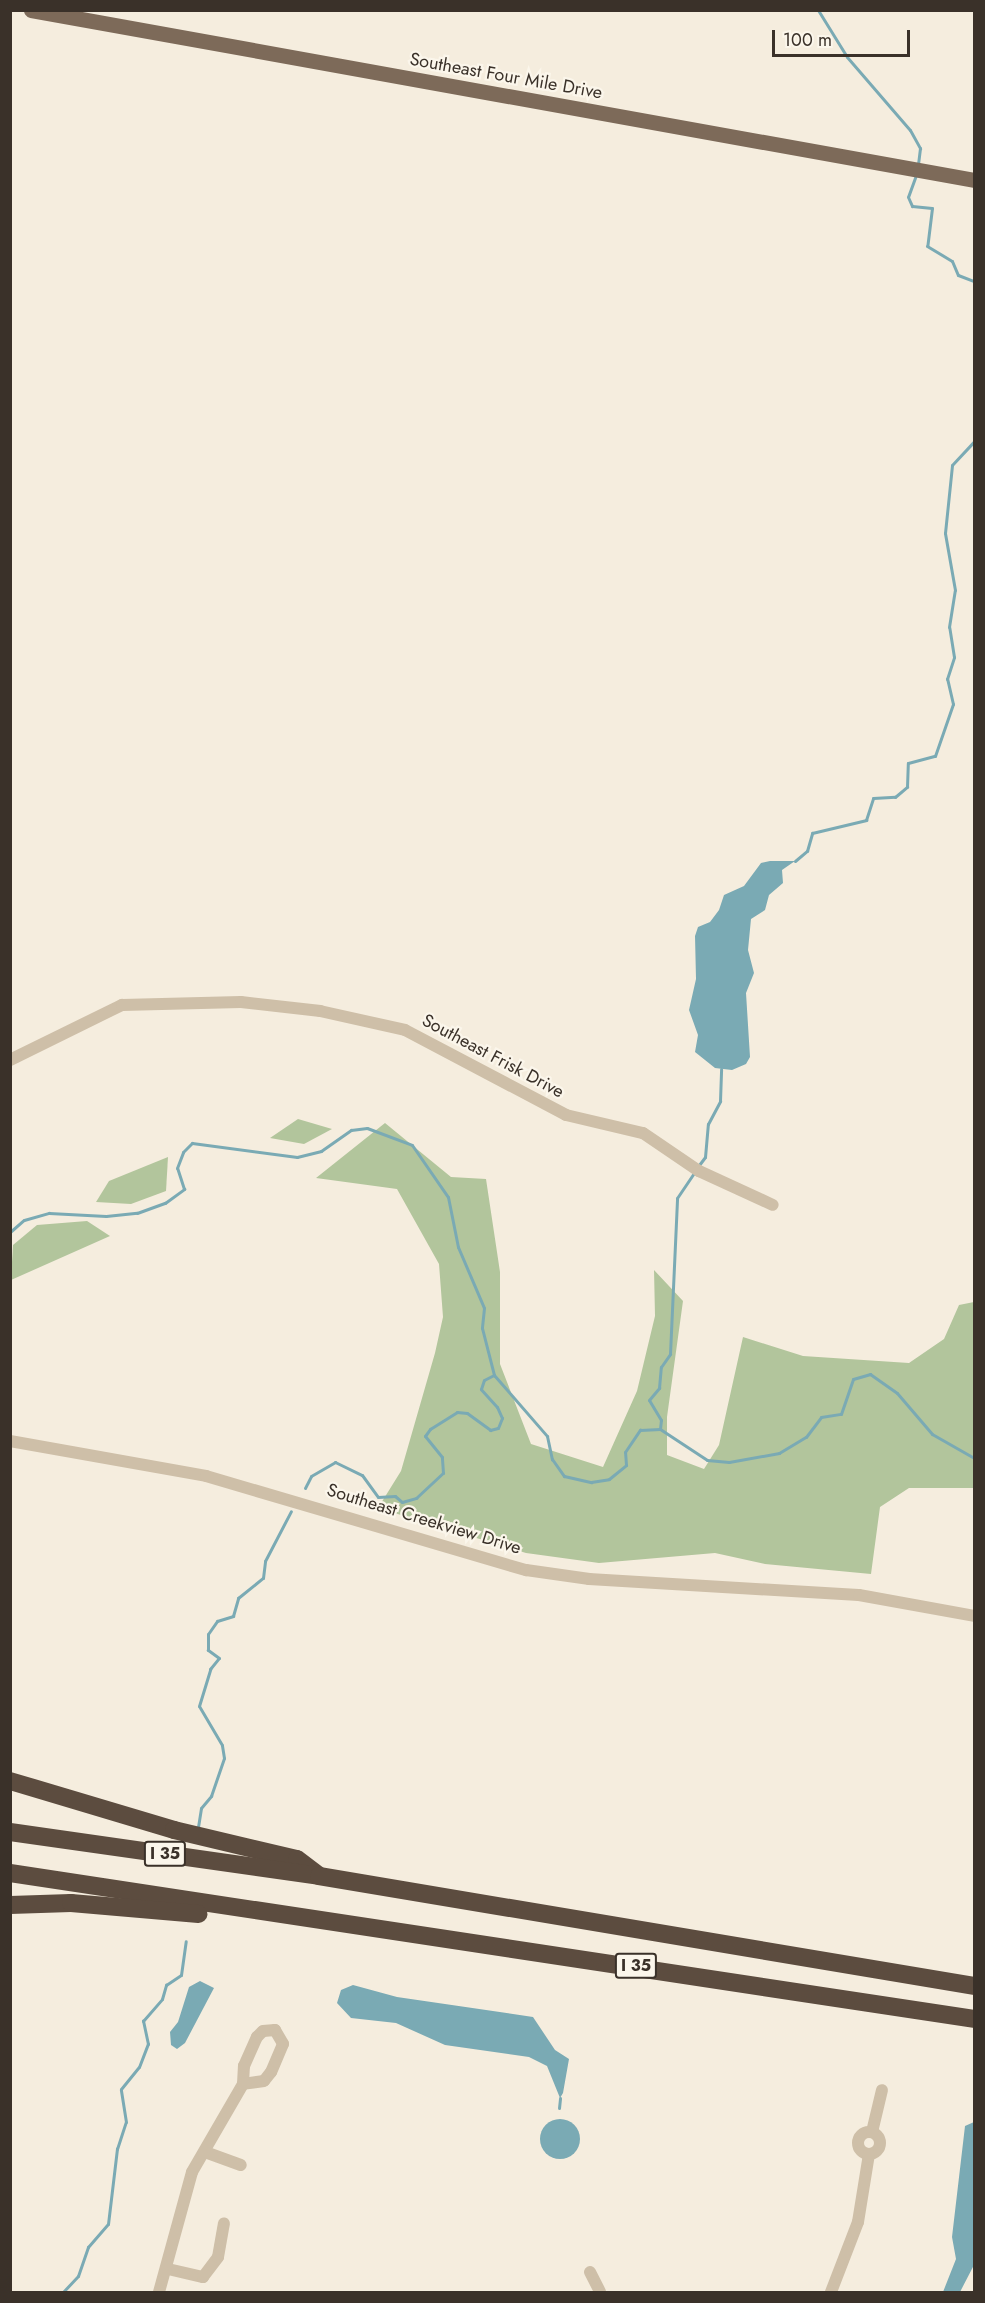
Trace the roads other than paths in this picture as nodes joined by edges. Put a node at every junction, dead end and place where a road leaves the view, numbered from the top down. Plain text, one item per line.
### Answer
1 (31, 10) edge
2 (975, 180) edge
3 (10, 1060) edge
4 (773, 1205) dead end
5 (10, 1441) edge
6 (975, 1616) edge
7 (10, 1781) edge
8 (10, 1832) edge
9 (10, 1873) edge
10 (319, 1876) junction
11 (10, 1905) edge
12 (297, 1917) junction
13 (975, 1986) edge
14 (975, 2019) edge
15 (243, 2084) dead end
16 (882, 2090) dead end
17 (205, 2152) junction
18 (242, 2165) dead end
19 (224, 2224) dead end
20 (168, 2269) junction
21 (590, 2272) dead end
22 (159, 2292) edge
23 (600, 2292) edge
24 (831, 2292) edge

1 - 2 main road, Southeast Four Mile Drive
3 - 4 street, Southeast Frisk Drive
5 - 6 street, Southeast Creekview Drive
7 - 10 highway
8 - 10 highway, I 35
9 - 12 highway, I 35
10 - 13 highway, I 35
11 - 12 highway
12 - 14 highway, I 35
15 - 17 street
16 - 24 street
17 - 18 street
17 - 20 street
19 - 20 street
20 - 22 street
21 - 23 street

